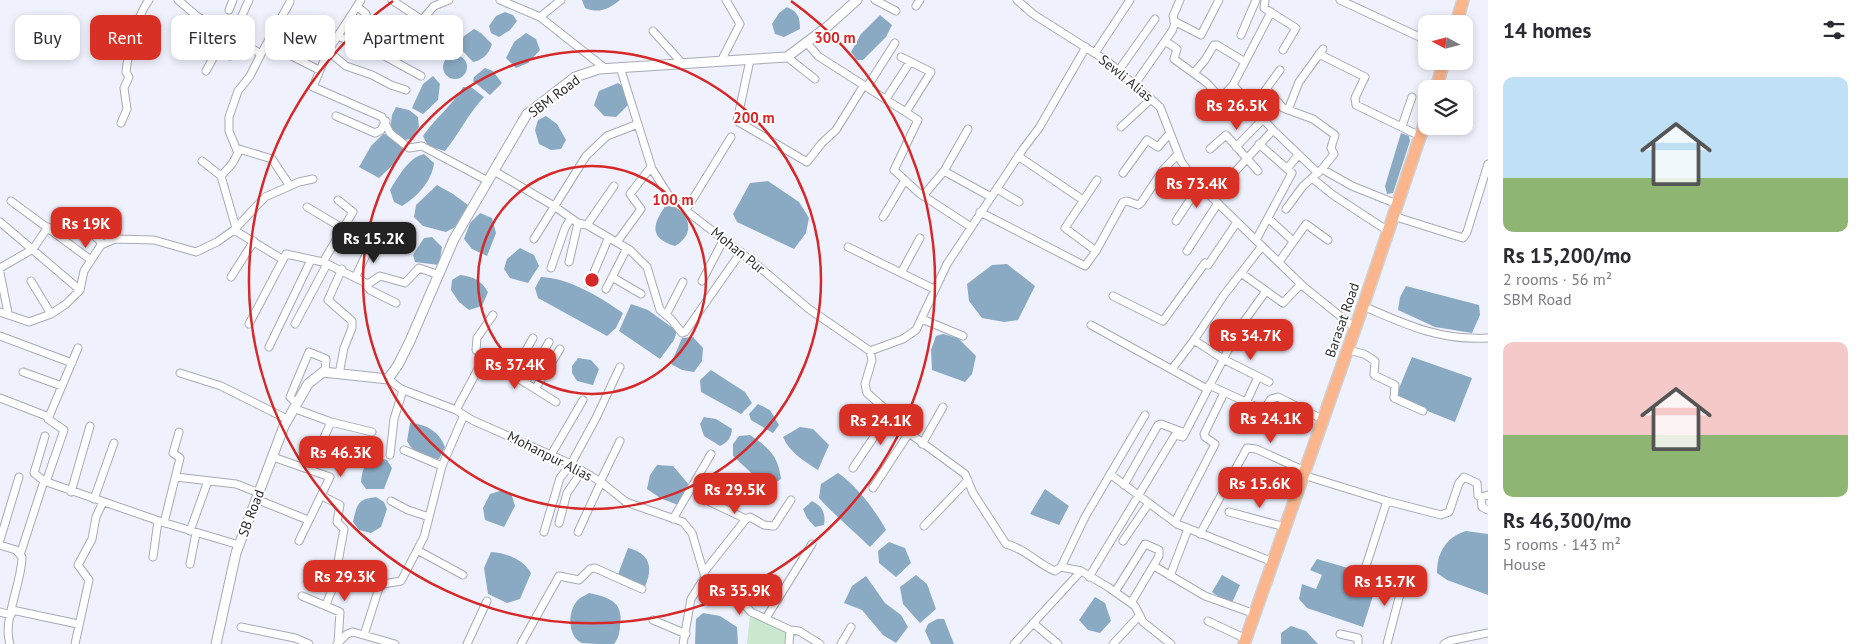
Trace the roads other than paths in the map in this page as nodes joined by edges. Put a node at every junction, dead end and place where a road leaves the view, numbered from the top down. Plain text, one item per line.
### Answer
1 (149, 0) edge
2 (178, 0) edge
3 (233, 0) edge
4 (249, 0) edge
5 (392, 0) edge
6 (449, 0) edge
7 (500, 0) edge
8 (561, 0) edge
9 (726, 0) edge
10 (875, 0) edge
11 (1017, 0) edge
12 (1130, 0) edge
13 (1180, 0) edge
14 (1219, 0) edge
15 (1256, 0) edge
16 (1265, 0) edge
17 (1340, 0) edge
18 (1463, 0) edge
19 (854, 1) edge
20 (290, 2) dead end
21 (359, 3) edge
22 (229, 10) dead end
23 (896, 12) dead end
24 (1271, 12) junction
25 (197, 15) edge
26 (242, 15) edge
27 (283, 15) edge
28 (366, 15) edge
29 (414, 15) edge
30 (426, 15) edge
31 (1459, 15) edge
32 (540, 17) junction
33 (1155, 20) dead end
34 (1174, 20) junction
35 (653, 31) dead end
36 (1241, 35) dead end
37 (338, 36) junction
38 (1418, 36) edge
39 (335, 40) edge
40 (1165, 41) junction
41 (807, 43) junction
42 (894, 43) dead end
43 (1086, 47) junction
44 (265, 48) edge
45 (255, 50) edge
46 (1283, 50) dead end
47 (1095, 53) junction
48 (261, 54) junction
49 (335, 57) edge
50 (787, 57) junction
51 (901, 57) dead end
52 (212, 60) edge
53 (299, 60) edge
54 (324, 60) edge
55 (750, 60) junction
56 (721, 61) junction
57 (910, 62) junction
58 (1244, 62) junction
59 (682, 63) junction
60 (620, 68) junction
61 (606, 69) junction
62 (206, 70) dead end
63 (319, 70) junction
64 (1119, 70) junction
65 (1280, 70) dead end
66 (1194, 73) junction
67 (421, 76) dead end
68 (815, 79) dead end
69 (1134, 84) junction
70 (1233, 85) junction
71 (865, 86) junction
72 (1267, 88) junction
73 (406, 90) dead end
74 (1412, 97) dead end
75 (886, 99) junction
76 (1151, 99) junction
77 (1220, 99) junction
78 (1253, 107) junction
79 (1232, 110) dead end
80 (1288, 110) junction
81 (906, 112) junction
82 (336, 116) dead end
83 (1263, 119) junction
84 (386, 121) junction
85 (121, 123) dead end
86 (638, 124) junction
87 (1402, 126) junction
88 (1121, 127) dead end
89 (968, 129) dead end
90 (1273, 130) junction
91 (1170, 134) junction
92 (1420, 136) joint
93 (731, 137) dead end
94 (1259, 144) junction
95 (1236, 147) junction
96 (239, 149) junction
97 (1210, 149) dead end
98 (1178, 154) junction
99 (1018, 156) junction
100 (1298, 156) junction
101 (1245, 158) junction
102 (202, 161) dead end
103 (1488, 164) edge
104 (651, 167) junction
105 (1288, 169) junction
106 (494, 171) junction
107 (944, 171) junction
108 (1258, 171) dead end
109 (1123, 173) dead end
110 (1317, 174) junction
111 (221, 176) junction
112 (313, 179) dead end
113 (905, 180) junction
114 (1097, 180) dead end
115 (488, 181) junction
116 (290, 186) junction
117 (614, 186) dead end
118 (1200, 186) junction
119 (997, 189) junction
120 (923, 196) junction
121 (991, 197) junction
122 (1212, 197) junction
123 (338, 200) dead end
124 (1083, 200) junction
125 (12, 201) dead end
126 (1019, 202) dead end
127 (1218, 204) junction
128 (1397, 204) junction
129 (554, 206) junction
130 (307, 207) dead end
131 (1286, 209) dead end
132 (686, 210) junction
133 (980, 212) junction
134 (71, 213) dead end
135 (1392, 216) junction
136 (883, 217) dead end
137 (571, 218) junction
138 (1268, 218) junction
139 (1176, 221) dead end
140 (0, 222) edge
141 (1237, 222) junction
142 (578, 223) junction
143 (586, 225) junction
144 (48, 227) junction
145 (971, 227) junction
146 (235, 229) junction
147 (344, 229) junction
148 (1388, 231) junction
149 (920, 238) dead end
150 (534, 239) dead end
151 (608, 239) junction
152 (724, 239) junction
153 (373, 240) dead end
154 (1256, 240) junction
155 (1328, 240) dead end
156 (254, 241) junction
157 (1293, 241) junction
158 (617, 242) junction
159 (103, 244) junction
160 (1262, 246) junction
161 (848, 247) dead end
162 (626, 248) junction
163 (34, 249) junction
164 (1096, 251) junction
165 (1187, 251) dead end
166 (741, 252) junction
167 (282, 259) junction
168 (91, 260) junction
169 (310, 260) junction
170 (569, 262) dead end
171 (1279, 262) junction
172 (325, 263) junction
173 (0, 268) edge
174 (551, 268) dead end
175 (342, 270) junction
176 (0, 273) edge
177 (902, 273) junction
178 (1240, 273) junction
179 (439, 275) junction
180 (231, 277) dead end
181 (612, 277) junction
182 (355, 278) junction
183 (702, 280) dead end
184 (30, 281) dead end
185 (364, 282) junction
186 (683, 282) dead end
187 (589, 284) dead end
188 (1301, 284) junction
189 (606, 289) dead end
190 (934, 289) junction
191 (80, 290) junction
192 (1266, 291) junction
193 (641, 294) dead end
194 (1113, 296) dead end
195 (396, 303) dead end
196 (1363, 306) junction
197 (0, 312) edge
198 (8, 313) junction
199 (51, 314) junction
200 (493, 315) dead end
201 (666, 315) junction
202 (922, 319) junction
203 (249, 324) dead end
204 (295, 324) dead end
205 (1090, 325) dead end
206 (1355, 328) junction
207 (0, 336) edge
208 (963, 336) dead end
209 (533, 338) dead end
210 (1488, 338) edge
211 (1194, 340) junction
212 (549, 342) dead end
213 (270, 347) dead end
214 (78, 348) dead end
215 (560, 349) dead end
216 (870, 350) junction
217 (1348, 350) junction
218 (1223, 359) junction
219 (482, 362) junction
220 (72, 363) junction
221 (620, 367) dead end
222 (1172, 369) junction
223 (24, 372) dead end
224 (180, 372) dead end
225 (325, 372) junction
226 (339, 374) junction
227 (512, 375) junction
228 (1258, 377) junction
229 (388, 379) junction
230 (1269, 382) dead end
231 (525, 383) junction
232 (62, 386) junction
233 (1208, 387) junction
234 (535, 389) junction
235 (403, 390) junction
236 (1224, 393) junction
237 (0, 398) edge
238 (583, 400) dead end
239 (556, 402) dead end
240 (1247, 403) junction
241 (294, 406) junction
242 (943, 407) dead end
243 (456, 410) junction
244 (1423, 411) dead end
245 (890, 412) junction
246 (464, 415) junction
247 (1145, 415) dead end
248 (49, 417) junction
249 (1322, 418) junction
250 (287, 419) junction
251 (1238, 420) dead end
252 (331, 422) junction
253 (90, 426) dead end
254 (180, 432) dead end
255 (372, 432) dead end
256 (909, 433) junction
257 (1185, 433) junction
258 (45, 436) dead end
259 (620, 440) dead end
260 (114, 443) dead end
261 (922, 444) junction
262 (404, 450) dead end
263 (712, 454) dead end
264 (390, 455) dead end
265 (552, 455) junction
266 (273, 457) junction
267 (571, 464) junction
268 (442, 466) junction
269 (853, 468) dead end
270 (310, 469) junction
271 (582, 471) junction
272 (1304, 473) junction
273 (1110, 474) junction
274 (18, 477) dead end
275 (176, 477) junction
276 (968, 480) junction
277 (45, 481) junction
278 (208, 481) junction
279 (601, 482) junction
280 (1124, 485) junction
281 (873, 488) dead end
282 (71, 492) junction
283 (1138, 494) junction
284 (257, 496) junction
285 (322, 496) junction
286 (1484, 496) edge
287 (94, 499) junction
288 (791, 500) dead end
289 (391, 501) dead end
290 (708, 501) dead end
291 (1387, 501) junction
292 (103, 502) junction
293 (1149, 503) junction
294 (1488, 510) edge
295 (1229, 512) dead end
296 (429, 517) junction
297 (674, 519) junction
298 (746, 519) junction
299 (308, 520) junction
300 (161, 522) junction
301 (1175, 522) junction
302 (559, 523) dead end
303 (924, 526) dead end
304 (1285, 528) junction
305 (1188, 529) junction
306 (193, 532) junction
307 (544, 532) dead end
308 (578, 532) dead end
309 (1200, 534) junction
310 (0, 540) edge
311 (299, 541) dead end
312 (1123, 541) dead end
313 (812, 544) dead end
314 (0, 545) edge
315 (239, 545) junction
316 (419, 551) junction
317 (20, 555) junction
318 (154, 557) dead end
319 (1272, 562) junction
320 (190, 564) dead end
321 (1154, 566) junction
322 (1366, 566) dead end
323 (1061, 567) junction
324 (1081, 571) junction
325 (705, 574) junction
326 (463, 575) dead end
327 (1405, 575) dead end
328 (1170, 576) junction
329 (1089, 577) junction
330 (642, 589) dead end
331 (1115, 592) junction
332 (302, 596) dead end
333 (488, 601) dead end
334 (1131, 603) junction
335 (326, 605) junction
336 (0, 612) edge
337 (12, 612) junction
338 (1255, 614) junction
339 (1140, 615) junction
340 (766, 618) junction
341 (653, 620) dead end
342 (1208, 621) dead end
343 (1033, 623) junction
344 (78, 624) junction
345 (241, 627) dead end
346 (851, 627) dead end
347 (790, 630) junction
348 (1488, 633) edge
349 (686, 634) junction
350 (1340, 634) dead end
351 (364, 635) junction
352 (9, 641) edge
353 (0, 642) edge
354 (1245, 642) edge
355 (1458, 642) edge
356 (338, 643) edge
357 (384, 643) edge
358 (1056, 643) edge
359 (1168, 643) edge
360 (75, 644) edge
361 (216, 644) edge
362 (309, 644) edge
363 (395, 644) edge
364 (467, 644) edge
365 (521, 644) edge
366 (683, 644) edge
367 (789, 644) edge
368 (820, 644) edge
369 (841, 644) edge
370 (1014, 644) edge
371 (1113, 644) edge
372 (1358, 644) edge
373 (1386, 644) edge
374 (1444, 644) edge

1 - 85 street
2 - 25 street
3 - 22 street
4 - 26 street
5 - 29 street
6 - 30 street
7 - 32 street
8 - 32 street
9 - 56 street
10 - 23 street
11 - 43 street, Sewli Alias
12 - 47 street
13 - 34 street
14 - 34 street
15 - 36 street
16 - 24 street
17 - 38 street
18 - 31 main road
19 - 41 street
20 - 27 street
21 - 28 street
21 - 37 street
24 - 46 street
24 - 58 street
32 - 61 street
33 - 64 street
34 - 40 street
35 - 59 street
37 - 39 street
37 - 67 street
40 - 66 street
40 - 69 street
41 - 50 street
41 - 71 street
42 - 71 street
43 - 47 street, Sewli Alias
43 - 99 street
44 - 48 street
45 - 48 street
47 - 64 street, Sewli Alias
48 - 96 street
49 - 73 street
50 - 55 street, SBM Road
50 - 68 street
51 - 57 street
52 - 62 street
53 - 63 street
54 - 63 street
55 - 56 street, SBM Road
55 - 71 street
56 - 59 street, SBM Road
57 - 75 street
57 - 81 street
58 - 66 street
58 - 70 street
59 - 60 street, SBM Road
60 - 61 street, SBM Road
60 - 86 street, Mohan Pur
61 - 106 street, SBM Road
63 - 84 street
64 - 69 street, Sewli Alias
65 - 72 street
66 - 77 street
69 - 76 street, Sewli Alias
70 - 77 street
70 - 78 street
71 - 75 street
72 - 78 street
72 - 80 street
74 - 87 street
75 - 81 street
76 - 88 street
76 - 91 street, Sewli Alias
77 - 79 street
78 - 83 street
80 - 87 street
80 - 110 street
81 - 113 street
82 - 84 street
83 - 90 street
83 - 95 street
84 - 115 street
86 - 104 street, Mohan Pur
86 - 129 street
87 - 92 street
89 - 107 street
90 - 94 street
90 - 100 street
91 - 98 street, Sewli Alias
91 - 109 street
92 - 128 main road, Barasat Road
93 - 132 street
94 - 101 street
94 - 105 street
95 - 97 street
95 - 101 street
96 - 111 street
96 - 116 street
98 - 118 street, Sewli Alias
98 - 164 street
99 - 119 street
99 - 124 street
100 - 105 street
100 - 110 street
101 - 108 street
101 - 122 street
102 - 111 street
103 - 135 street
104 - 132 street, Mohan Pur
104 - 158 street
105 - 138 street
106 - 115 street, SBM Road
106 - 129 street
107 - 120 street
107 - 121 street
110 - 128 street
110 - 131 street
110 - 148 street
111 - 146 street
112 - 116 street
113 - 120 street
113 - 136 street
114 - 124 street
115 - 179 street, SBM Road
116 - 146 street
117 - 143 street
118 - 122 street, Sewli Alias
118 - 139 street
119 - 121 street
119 - 126 street
120 - 145 street
121 - 133 street
122 - 127 street, Sewli Alias
123 - 147 street
124 - 164 street
125 - 144 street
127 - 141 street, Sewli Alias
127 - 165 street
128 - 135 main road, Barasat Road
129 - 137 street
129 - 150 street
130 - 147 street
132 - 152 street, Mohan Pur
133 - 145 street
133 - 164 street
134 - 159 street
135 - 148 main road, Barasat Road
137 - 142 street
137 - 174 street
138 - 154 street
138 - 157 street
140 - 163 street
141 - 154 street, Sewli Alias
141 - 194 street
142 - 143 street
142 - 170 street
143 - 151 street
144 - 163 street
144 - 168 street
145 - 190 street
146 - 156 street
146 - 159 street
147 - 172 street
148 - 196 main road, Barasat Road
149 - 177 street
151 - 158 street
151 - 187 street
152 - 166 street, Mohan Pur
152 - 183 street
153 - 182 street
154 - 160 street, Sewli Alias
155 - 157 street
156 - 167 street
156 - 180 street
157 - 171 street
158 - 162 street
159 - 168 street
160 - 171 street, Sewli Alias
160 - 178 street
161 - 177 street
162 - 181 street
162 - 201 street
163 - 173 street
163 - 191 street
166 - 201 street
166 - 216 street, Mohan Pur
167 - 169 street
167 - 203 street
168 - 191 street
169 - 172 street
169 - 213 street
171 - 188 street, Sewli Alias
172 - 175 street
172 - 204 street
175 - 182 street
175 - 226 street
176 - 198 street
177 - 190 street
178 - 192 street
178 - 211 street
179 - 185 street
179 - 229 street, SBM Road
181 - 189 street
181 - 193 street
182 - 185 street
184 - 199 street
185 - 195 street
186 - 201 street
188 - 192 street
188 - 206 street, Sewli Alias
190 - 202 street
191 - 199 street
192 - 218 street
196 - 206 main road, Barasat Road
196 - 210 street
197 - 198 street
198 - 199 street
200 - 219 street
202 - 208 street
202 - 216 street
205 - 222 street
206 - 217 main road, Barasat Road
207 - 220 street
209 - 227 street
211 - 218 street
211 - 222 street
212 - 231 street
214 - 220 street
215 - 234 street
216 - 245 street
217 - 244 street
217 - 249 main road, Barasat Road
218 - 228 street
218 - 233 street
219 - 227 street
219 - 243 street
220 - 232 street
221 - 267 street
222 - 233 street
223 - 232 street
224 - 250 street
225 - 226 street
225 - 241 street, SB Road
225 - 241 street
226 - 229 street
227 - 231 street
228 - 230 street
228 - 240 street
229 - 235 street, Mohanpur Alias
231 - 234 street
232 - 248 street
233 - 236 street
233 - 257 street
234 - 239 street
235 - 243 street, Mohanpur Alias
235 - 264 street
236 - 240 street
236 - 301 street
237 - 248 street
238 - 265 street
240 - 249 street
240 - 251 street
241 - 250 street, SB Road
241 - 252 street
242 - 261 street
243 - 246 street, Mohanpur Alias
245 - 256 street
245 - 269 street
246 - 265 street, Mohanpur Alias
246 - 268 street
247 - 273 street
248 - 277 street
249 - 272 main road, Barasat Road
250 - 266 street, SB Road
252 - 255 street
252 - 270 street
253 - 282 street
254 - 275 street
256 - 261 street
256 - 281 street
257 - 280 street
257 - 283 street
258 - 277 street
259 - 279 street
260 - 287 street
261 - 276 street
262 - 268 street
263 - 297 street
265 - 267 street, Mohanpur Alias
266 - 270 street
266 - 284 street, SB Road
267 - 271 street, Mohanpur Alias
267 - 307 street
268 - 296 street
270 - 285 street
271 - 279 street, Mohanpur Alias
271 - 302 street
272 - 291 street
272 - 304 main road, Barasat Road
272 - 309 street
273 - 280 street
273 - 323 street
274 - 310 street
275 - 278 street
275 - 300 street
276 - 303 street
276 - 323 street
277 - 282 street
277 - 317 street
278 - 284 street
278 - 306 street
279 - 297 street, Mohanpur Alias
279 - 308 street
280 - 283 street
282 - 287 street
283 - 293 street
283 - 329 street
284 - 299 street
284 - 315 street, SB Road
285 - 299 street
285 - 335 street
286 - 291 street
286 - 294 street
287 - 292 street
288 - 298 street
289 - 296 street
290 - 298 street
291 - 322 street
292 - 300 street
292 - 344 street
293 - 301 street
293 - 312 street
295 - 304 street
296 - 316 street
297 - 325 street, Mohanpur Alias
298 - 325 street
299 - 311 street
300 - 306 street
300 - 318 street
301 - 305 street
304 - 319 main road, Barasat Road
305 - 309 street
305 - 328 street
306 - 315 street
306 - 320 street
309 - 319 street
313 - 340 street
314 - 317 street
315 - 361 street, SB Road
316 - 326 street
316 - 351 street
317 - 337 street
319 - 338 main road, Barasat Road
321 - 328 street
321 - 331 street
321 - 334 street
323 - 324 street
324 - 329 street
324 - 343 street
325 - 340 street
325 - 349 street
327 - 373 street
328 - 338 street
329 - 331 street
330 - 365 street
331 - 334 street
332 - 335 street
333 - 364 street
334 - 339 street
335 - 356 street
336 - 337 street
337 - 344 street
337 - 352 street
338 - 354 main road, Barasat Road
339 - 359 street
339 - 371 street
340 - 347 street
341 - 349 street
342 - 354 street
343 - 358 street
343 - 370 street
344 - 360 street
345 - 362 street
346 - 369 street
347 - 367 street
347 - 368 street
348 - 355 street
349 - 366 street
350 - 372 street
351 - 356 street
351 - 357 street
352 - 353 street
355 - 374 street
357 - 363 street

